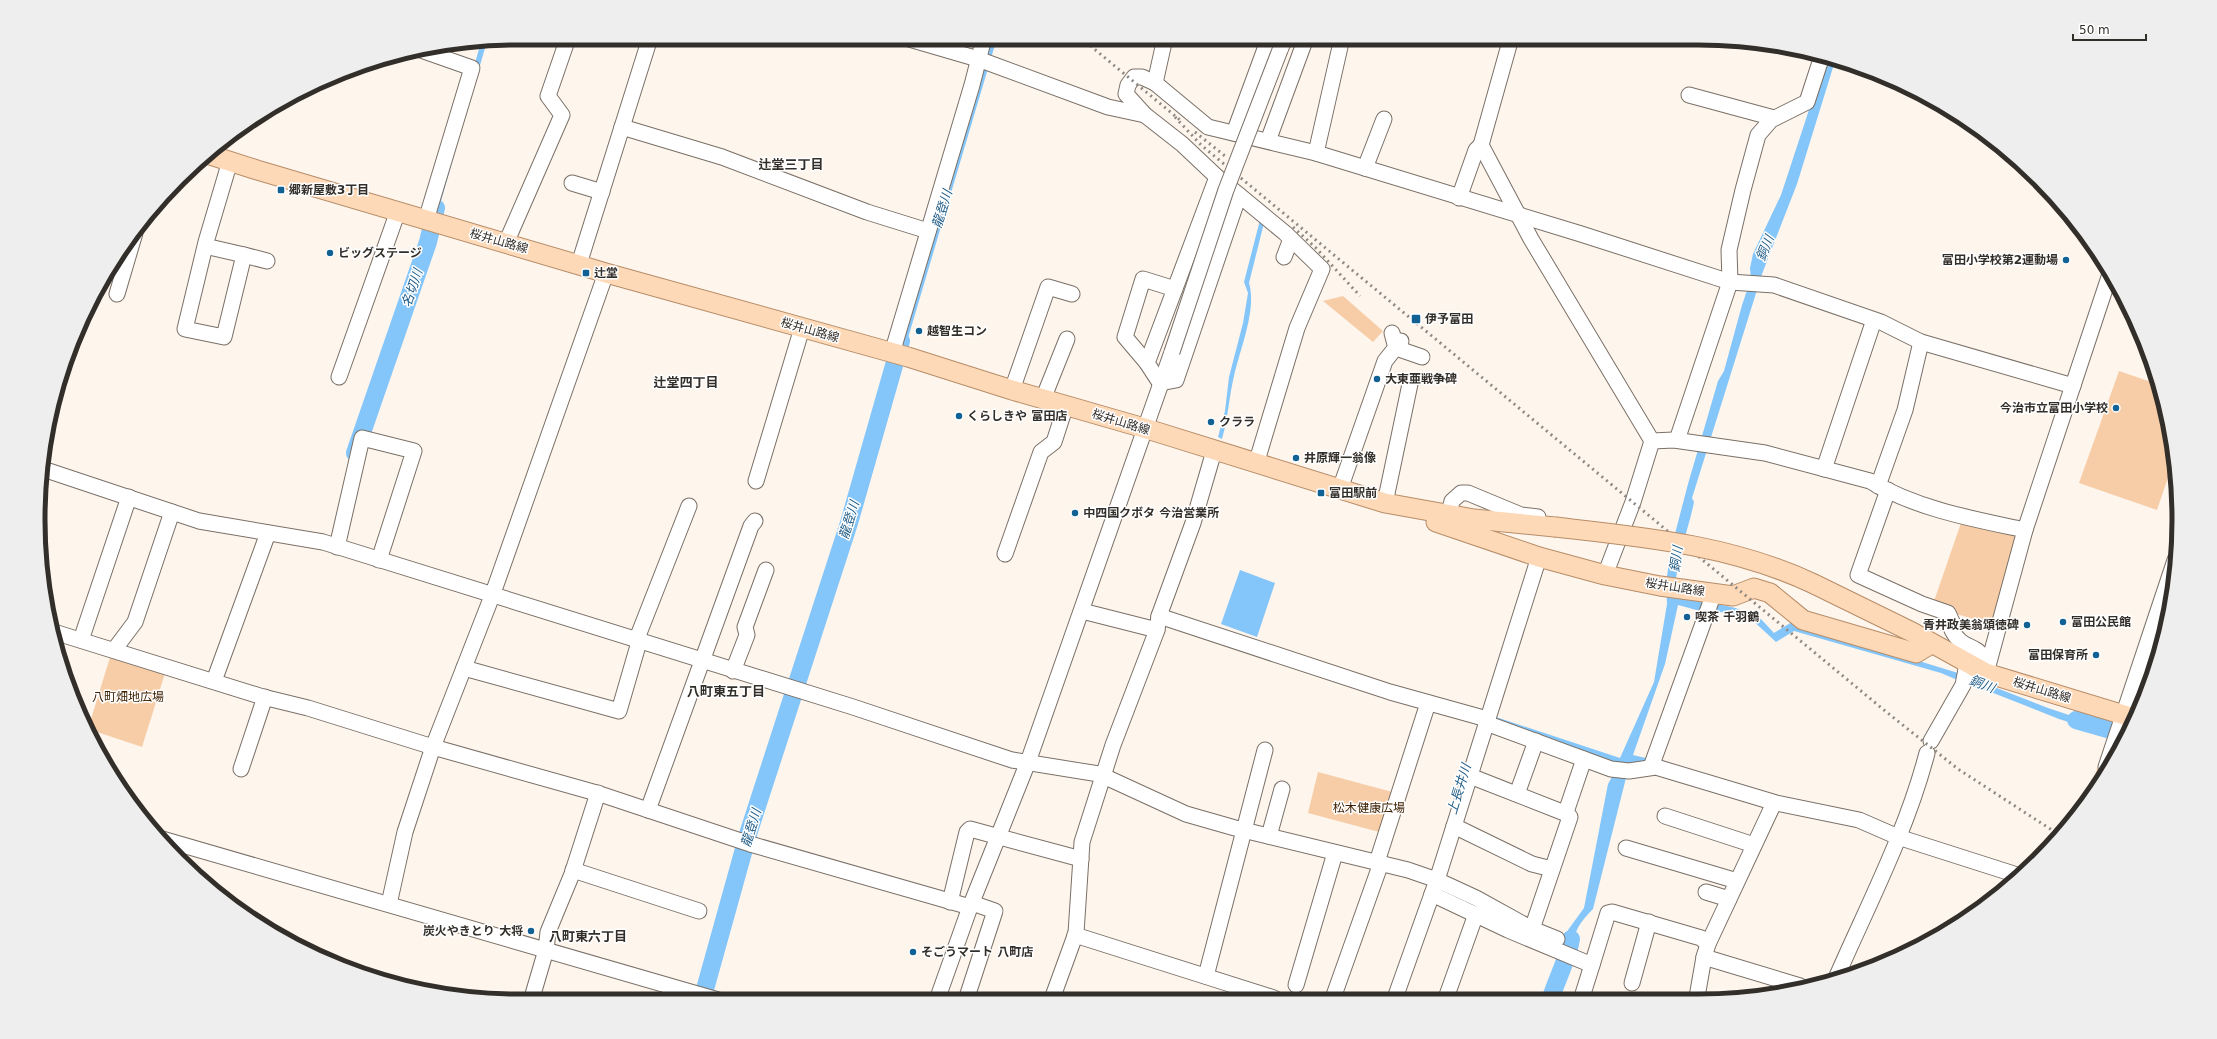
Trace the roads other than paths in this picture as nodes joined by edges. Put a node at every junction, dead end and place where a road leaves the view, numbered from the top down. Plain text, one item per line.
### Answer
1 (566, 45) edge
2 (648, 45) edge
3 (930, 45) edge
4 (982, 45) edge
5 (1163, 45) edge
6 (1266, 45) edge
7 (1283, 45) edge
8 (1293, 45) edge
9 (1303, 45) edge
10 (1340, 45) edge
11 (1509, 45) edge
12 (431, 53) edge
13 (978, 59) junction
14 (1820, 61) edge
15 (1154, 83) junction
16 (1689, 95) dead end
17 (1145, 115) junction
18 (1384, 118) dead end
19 (1774, 118) junction
20 (622, 127) junction
21 (1234, 133) junction
22 (1264, 140) junction
23 (1481, 145) junction
24 (1316, 153) junction
25 (215, 156) edge
26 (230, 161) junction
27 (1365, 168) junction
28 (1217, 177) junction
29 (572, 183) dead end
30 (602, 192) junction
31 (1239, 195) junction
32 (1459, 198) junction
33 (398, 211) junction
34 (1519, 216) junction
35 (426, 220) junction
36 (928, 231) junction
37 (1291, 239) junction
38 (506, 243) junction
39 (205, 246) junction
40 (130, 248) edge
41 (244, 255) junction
42 (1284, 257) dead end
43 (267, 261) dead end
44 (579, 264) junction
45 (606, 273) junction
46 (2108, 281) edge
47 (1730, 282) junction
48 (1175, 289) junction
49 (117, 294) dead end
50 (1072, 294) dead end
51 (1874, 320) junction
52 (802, 328) junction
53 (1067, 338) dead end
54 (1921, 342) junction
55 (892, 353) junction
56 (1422, 357) dead end
57 (1148, 363) junction
58 (339, 377) dead end
59 (1160, 383) junction
60 (1410, 384) dead end
61 (2073, 386) junction
62 (1012, 390) junction
63 (1043, 399) junction
64 (1066, 405) junction
65 (1144, 428) junction
66 (1677, 440) junction
67 (1652, 442) junction
68 (1214, 451) junction
69 (1256, 464) junction
70 (1824, 469) junction
71 (48, 471) edge
72 (756, 481) dead end
73 (1340, 488) junction
74 (1883, 488) junction
75 (129, 497) junction
76 (1385, 503) junction
77 (689, 506) dead end
78 (1412, 508) junction
79 (172, 512) junction
80 (1449, 514) junction
81 (755, 521) dead end
82 (1624, 525) junction
83 (2025, 530) junction
84 (268, 533) junction
85 (337, 547) junction
86 (1005, 554) dead end
87 (1539, 557) junction
88 (379, 560) junction
89 (766, 570) dead end
90 (1605, 575) junction
91 (2167, 586) edge
92 (1714, 593) junction
93 (492, 596) junction
94 (1082, 611) junction
95 (1158, 623) junction
96 (59, 633) edge
97 (81, 640) junction
98 (637, 641) junction
99 (1931, 644) junction
100 (114, 650) junction
101 (702, 661) junction
102 (464, 668) junction
103 (1978, 669) junction
104 (733, 671) junction
105 (214, 682) junction
106 (264, 697) junction
107 (1428, 703) junction
108 (2128, 717) edge
109 (1487, 721) junction
110 (2121, 732) edge
111 (1536, 741) junction
112 (433, 746) junction
113 (1265, 750) dead end
114 (1584, 759) junction
115 (1028, 762) junction
116 (1651, 767) junction
117 (241, 769) dead end
118 (1103, 776) junction
119 (1470, 776) junction
120 (1282, 789) dead end
121 (598, 793) junction
122 (1517, 794) junction
123 (1774, 803) junction
124 (648, 810) junction
125 (1567, 814) junction
126 (1665, 816) dead end
127 (1454, 826) junction
128 (1243, 830) junction
129 (999, 836) junction
130 (1269, 836) junction
131 (1898, 837) junction
132 (172, 842) edge
133 (1754, 845) junction
134 (1626, 848) dead end
135 (1335, 853) junction
136 (1081, 859) junction
137 (1379, 863) junction
138 (1552, 869) junction
139 (573, 870) junction
140 (2013, 874) edge
141 (1737, 881) junction
142 (1434, 887) junction
143 (1706, 892) dead end
144 (1729, 899) junction
145 (950, 902) junction
146 (389, 904) junction
147 (971, 905) junction
148 (699, 911) dead end
149 (1476, 914) junction
150 (1649, 922) junction
151 (1075, 935) junction
152 (1533, 935) junction
153 (1557, 939) dead end
154 (546, 950) junction
155 (1706, 951) junction
156 (1592, 965) junction
157 (1839, 972) edge
158 (1206, 976) junction
159 (1632, 983) dead end
160 (1794, 984) edge
161 (1296, 985) dead end
162 (533, 994) edge
163 (697, 994) edge
164 (939, 994) edge
165 (968, 994) edge
166 (1054, 994) edge
167 (1253, 994) edge
168 (1334, 994) edge
169 (1396, 994) edge
170 (1447, 994) edge
171 (1583, 994) edge
172 (1698, 994) edge

1 - 38 street
2 - 20 street
3 - 13 street
4 - 13 street
5 - 15 street
6 - 21 street
7 - 59 street, bridge
8 - 22 street
9 - 22 street
10 - 24 street
11 - 23 street
12 - 35 street
13 - 17 street
13 - 36 street
14 - 19 street
15 - 17 street
15 - 21 street
16 - 19 street
17 - 28 street
18 - 27 street
19 - 47 street
20 - 30 street
20 - 36 street
21 - 22 street
22 - 24 street
23 - 32 street
23 - 34 street
24 - 27 street
25 - 26 main road, 桜井山路線
26 - 33 main road, 桜井山路線
26 - 39 street
27 - 32 street
28 - 31 street
28 - 48 street
29 - 30 street
30 - 44 street
31 - 37 street
31 - 59 street
32 - 34 street
33 - 35 main road, 桜井山路線
33 - 58 street
34 - 47 street
34 - 67 street
35 - 38 main road, 桜井山路線
36 - 55 street
37 - 42 street
37 - 69 street
38 - 44 main road, 桜井山路線
39 - 41 street
39 - 41 street
40 - 49 street
41 - 43 street
44 - 45 main road, 桜井山路線
45 - 52 main road, 桜井山路線
45 - 93 street
46 - 61 street
47 - 51 street
47 - 66 street
48 - 57 street
48 - 57 street
50 - 62 street
51 - 54 street
51 - 70 street
52 - 55 main road, 桜井山路線
52 - 72 street
53 - 63 street
54 - 61 street
54 - 74 street
55 - 62 main road, 桜井山路線
56 - 73 street
57 - 59 street
59 - 65 street
60 - 76 street
61 - 83 street
62 - 63 main road, 桜井山路線
63 - 64 main road, 桜井山路線
64 - 65 main road, 桜井山路線
64 - 86 street
65 - 68 main road, 桜井山路線
65 - 94 street
66 - 67 street
66 - 70 street
67 - 82 street
68 - 69 main road, 桜井山路線
68 - 95 street
69 - 73 main road, 桜井山路線
70 - 74 street
71 - 75 street
73 - 76 main road, 桜井山路線
74 - 83 street
74 - 103 street
75 - 79 street
75 - 97 street
76 - 78 main road, 桜井山路線
77 - 98 street
78 - 80 main road, 桜井山路線
78 - 87 main road, 桜井山路線
79 - 84 street
79 - 100 street
80 - 82 street
80 - 99 main road, 桜井山路線, bridge
81 - 101 street
82 - 90 street
83 - 103 street
84 - 85 street
84 - 105 street
85 - 88 street
85 - 88 street
87 - 90 main road, 桜井山路線
87 - 109 street
88 - 93 street
89 - 104 street
90 - 92 main road, 桜井山路線
91 - 108 street
92 - 99 main road, 桜井山路線
92 - 116 street
93 - 98 street
93 - 102 street
94 - 95 street
94 - 115 street
95 - 107 street
95 - 118 street
96 - 97 street
97 - 100 street
98 - 101 street
98 - 102 street
99 - 103 main road, 桜井山路線
100 - 105 street
101 - 104 street
101 - 124 street
102 - 112 street
103 - 108 main road, 桜井山路線
103 - 131 street
104 - 115 street
105 - 106 street
106 - 112 street
106 - 117 street
107 - 109 street
107 - 137 street
108 - 110 street
109 - 111 street
109 - 119 street
111 - 114 street
111 - 122 street
112 - 121 street
112 - 146 street
113 - 128 street
114 - 116 street
114 - 125 street
115 - 118 street
115 - 129 street
116 - 123 street
118 - 128 street
118 - 136 street
119 - 122 street
119 - 127 street
120 - 130 street
121 - 124 street
121 - 139 street
122 - 125 street
123 - 131 street
123 - 133 street
124 - 145 street
125 - 138 street
126 - 133 street
127 - 138 street
127 - 142 street
128 - 130 street
128 - 158 street
129 - 136 street
129 - 145 street
129 - 147 street
130 - 135 street
131 - 140 street
131 - 157 street
132 - 146 street
133 - 141 street
134 - 141 street
135 - 137 street
135 - 161 street
136 - 151 street
137 - 142 street
137 - 168 street
138 - 152 street
139 - 148 street
139 - 154 street
141 - 144 street
142 - 149 street
142 - 152 street
142 - 169 street
143 - 144 street
144 - 155 street
145 - 147 street
146 - 154 street
147 - 164 street
147 - 165 street
149 - 152 street
149 - 170 street
150 - 155 street
150 - 156 street
150 - 159 street
151 - 158 street
151 - 166 street
152 - 153 street
152 - 156 street
154 - 162 street
154 - 163 street
155 - 160 street
155 - 172 street
156 - 171 street
158 - 167 street

